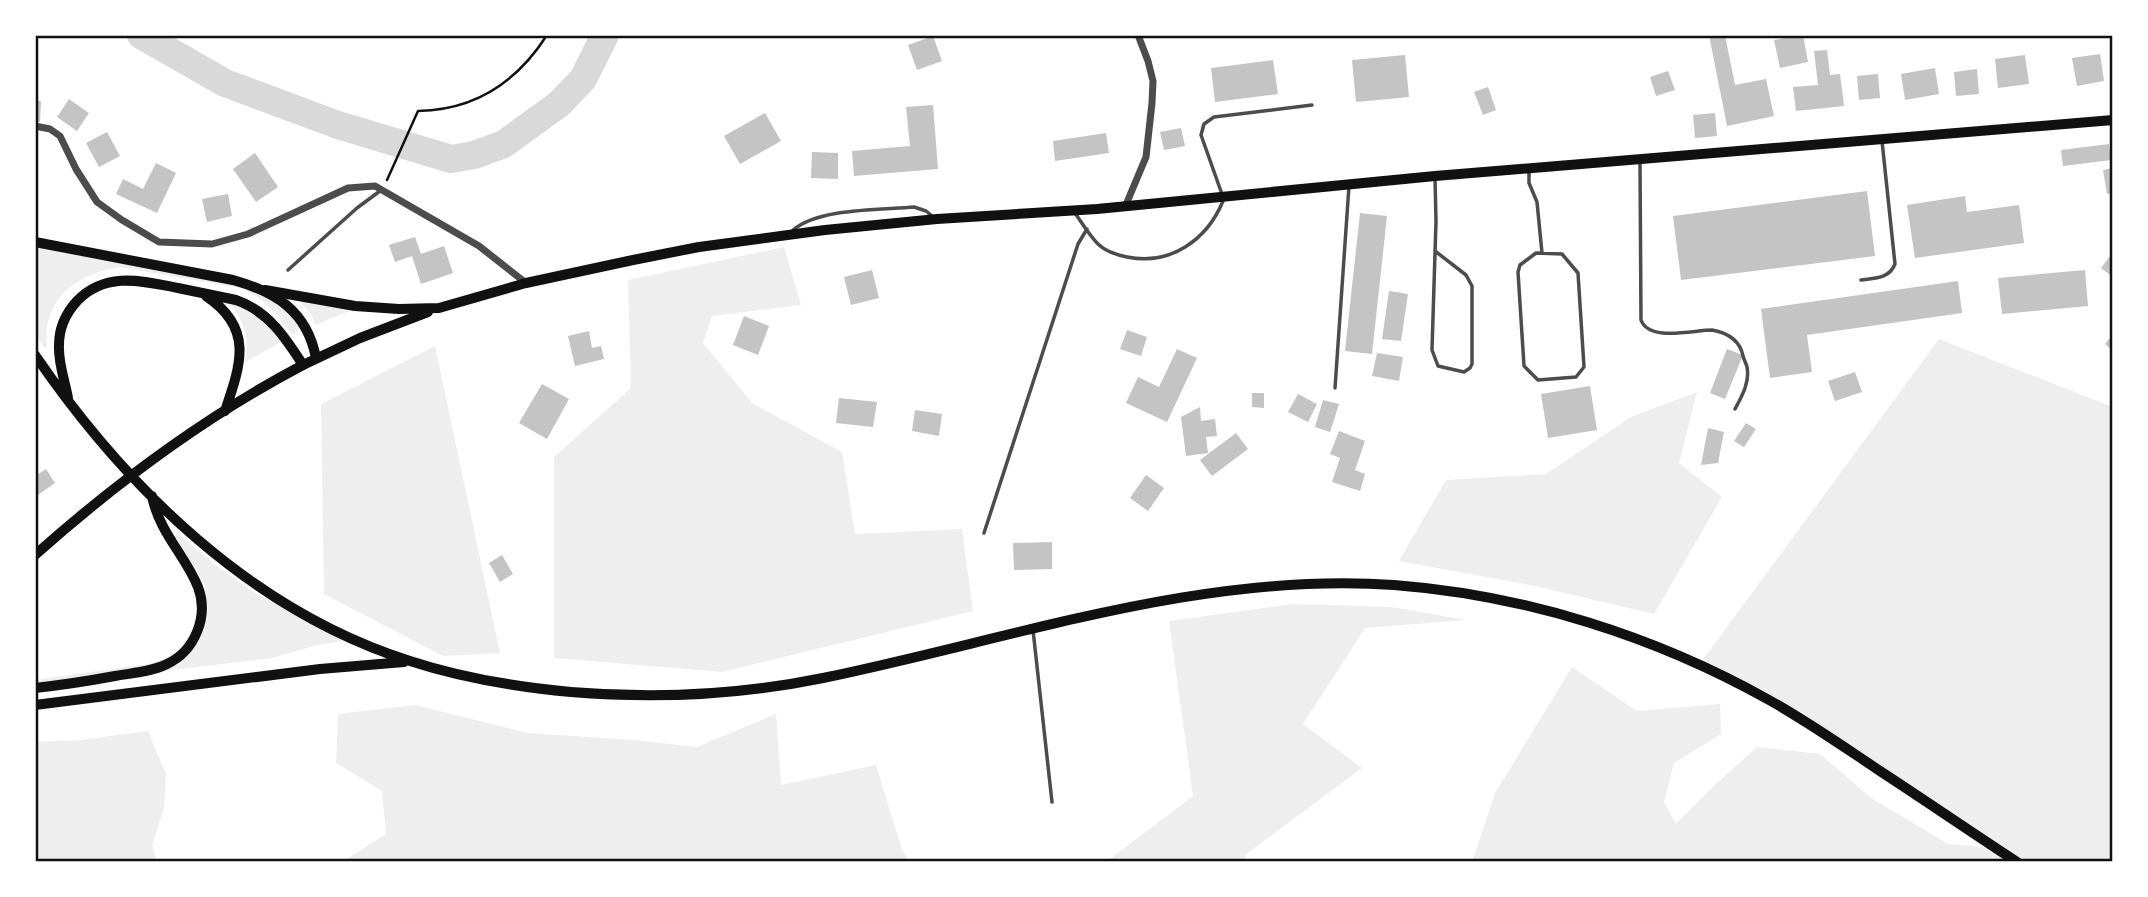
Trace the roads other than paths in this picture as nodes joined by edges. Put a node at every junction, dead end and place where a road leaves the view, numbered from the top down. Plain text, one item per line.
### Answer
1 (1138, 35) edge
2 (1312, 105) dead end
3 (2113, 120) edge
4 (35, 126) edge
5 (1882, 139) junction
6 (1640, 159) junction
7 (1529, 168) junction
8 (1435, 176) junction
9 (1349, 184) junction
10 (382, 190) junction
11 (1223, 197) junction
12 (1125, 206) junction
13 (1074, 211) junction
14 (1087, 229) junction
15 (35, 242) edge
16 (1435, 251) junction
17 (1542, 253) junction
18 (288, 270) dead end
19 (1861, 279) dead end
20 (526, 283) junction
21 (261, 289) junction
22 (203, 293) junction
23 (439, 308) junction
24 (35, 355) edge
25 (316, 358) junction
26 (303, 365) junction
27 (1335, 388) dead end
28 (70, 404) junction
29 (1735, 409) dead end
30 (225, 411) junction
31 (152, 496) junction
32 (984, 533) dead end
33 (35, 555) edge
34 (1033, 628) junction
35 (411, 662) junction
36 (36, 687) edge
37 (35, 705) edge
38 (1052, 802) dead end
39 (2017, 862) edge

1 - 12 street
2 - 11 lane
3 - 5 main road
4 - 10 street
5 - 6 main road
5 - 19 lane
6 - 7 main road
6 - 29 lane
7 - 8 main road
7 - 17 lane
8 - 9 main road
8 - 16 lane
9 - 11 main road
9 - 27 lane
10 - 18 lane
10 - 20 street
11 - 12 main road
11 - 14 lane
12 - 13 main road
13 - 14 lane
13 - 20 main road
14 - 32 lane
15 - 21 main road
16 - 16 lane
17 - 17 lane
20 - 23 main road
21 - 23 main road
21 - 25 main road
22 - 26 main road
22 - 28 main road
22 - 30 main road
23 - 25 main road
24 - 28 main road
25 - 26 main road
26 - 30 main road
28 - 31 main road
30 - 33 main road
31 - 35 main road
31 - 36 main road
34 - 35 main road
34 - 38 lane
34 - 39 main road
35 - 37 main road

